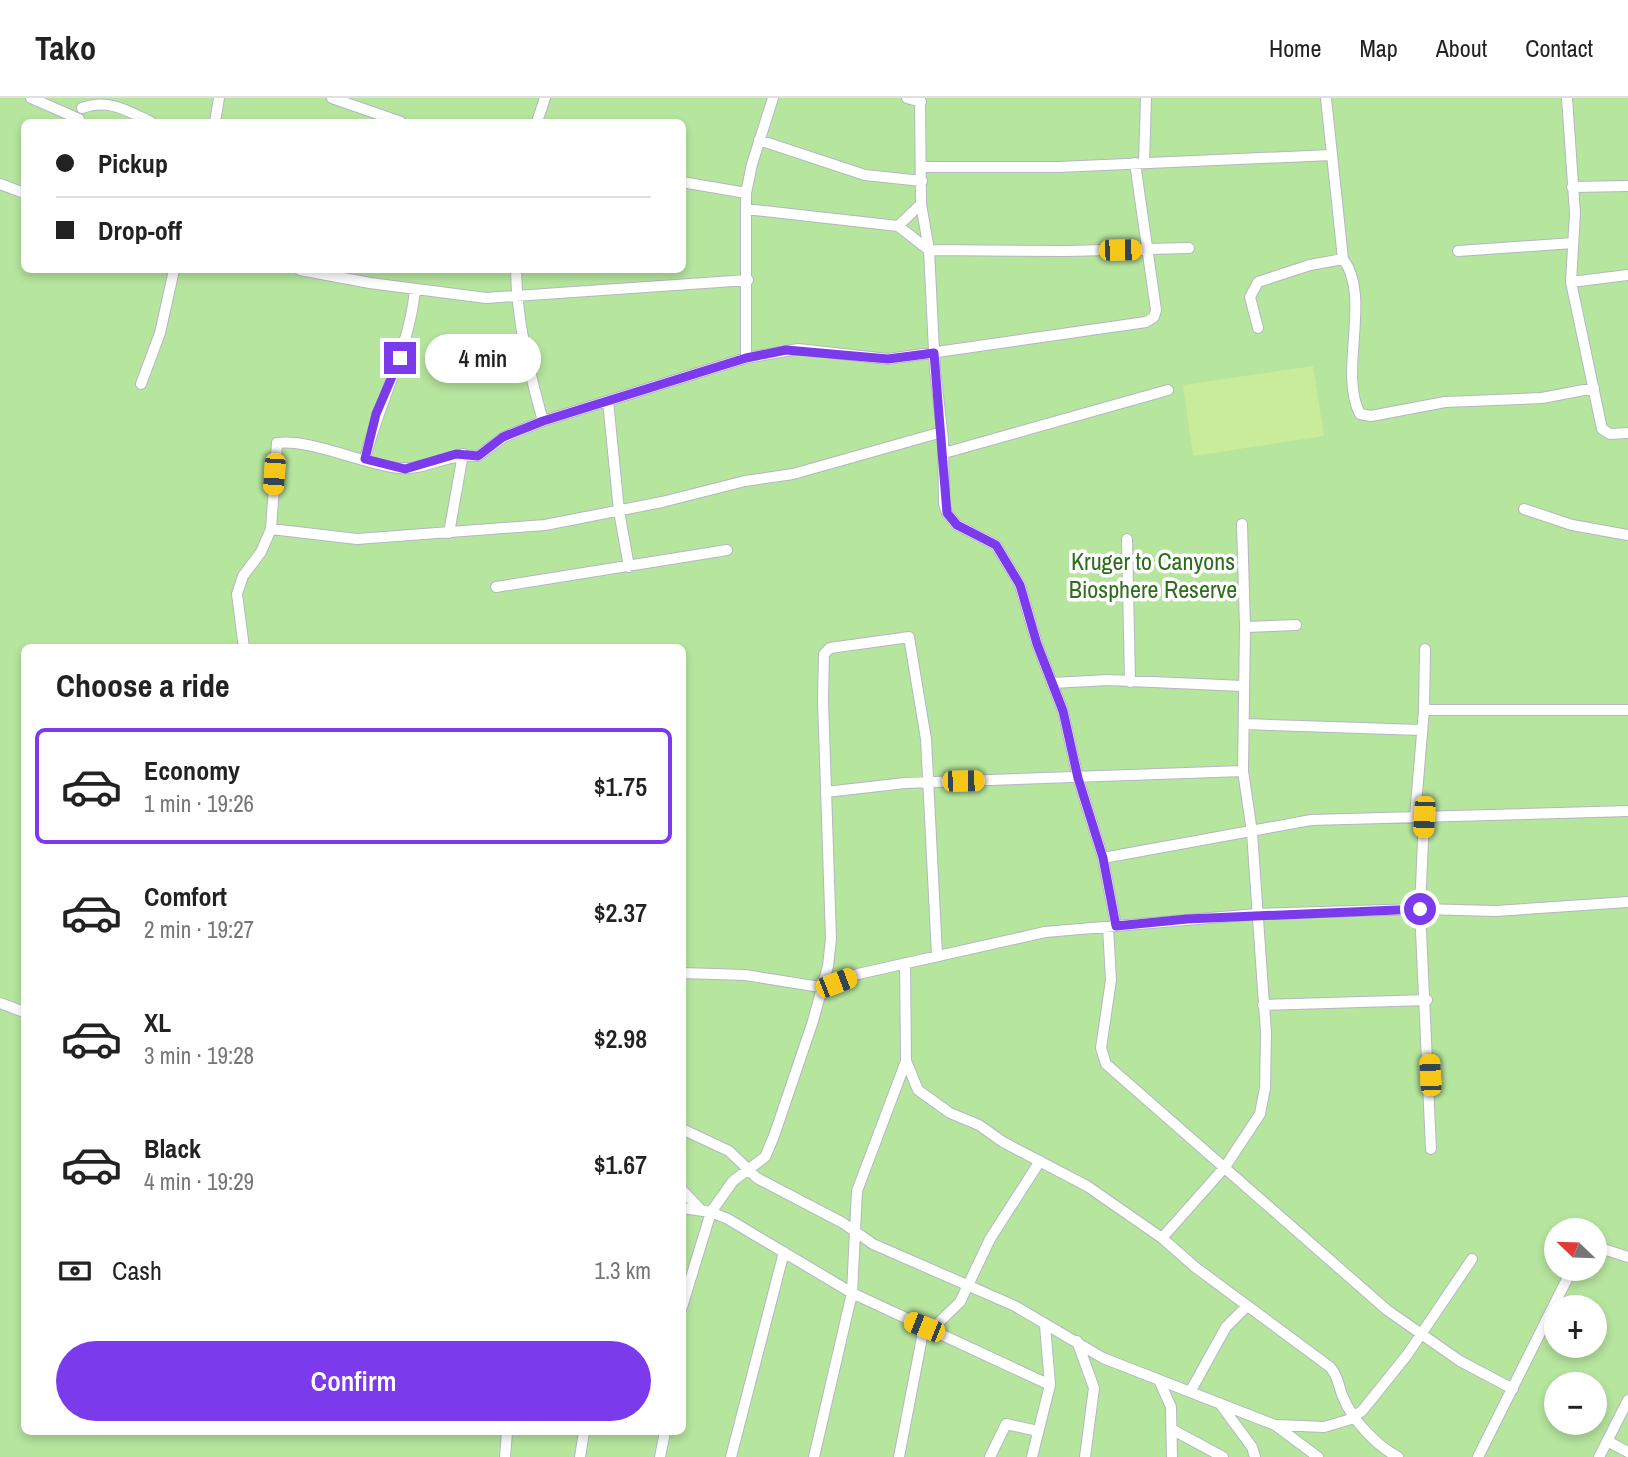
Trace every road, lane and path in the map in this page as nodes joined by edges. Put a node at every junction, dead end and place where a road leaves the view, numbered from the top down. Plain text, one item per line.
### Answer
1 (31, 98) edge
2 (219, 98) edge
3 (332, 98) edge
4 (545, 98) edge
5 (773, 98) edge
6 (906, 98) edge
7 (1146, 98) edge
8 (1326, 98) edge
9 (1567, 98) edge
10 (920, 100) edge
11 (81, 112) edge
12 (144, 119) edge
13 (216, 119) edge
14 (392, 119) edge
15 (538, 119) edge
16 (759, 140) junction
17 (1331, 155) junction
18 (1140, 162) junction
19 (922, 167) junction
20 (922, 181) junction
21 (686, 183) edge
22 (0, 184) edge
23 (1628, 186) edge
24 (1572, 187) junction
25 (21, 191) edge
26 (746, 193) junction
27 (922, 204) junction
28 (746, 209) junction
29 (898, 226) junction
30 (1573, 243) junction
31 (1189, 248) dead end
32 (1147, 249) junction
33 (929, 250) junction
34 (1458, 251) dead end
35 (1343, 259) junction
36 (173, 273) edge
37 (317, 273) edge
38 (516, 273) edge
39 (1628, 275) edge
40 (748, 280) junction
41 (1571, 282) junction
42 (415, 290) junction
43 (517, 298) junction
44 (1258, 328) dead end
45 (934, 353) junction
46 (746, 358) junction
47 (141, 384) dead end
48 (1594, 388) junction
49 (1168, 390) dead end
50 (608, 401) junction
51 (543, 421) junction
52 (942, 432) junction
53 (1628, 433) edge
54 (944, 453) junction
55 (463, 454) junction
56 (365, 459) junction
57 (1524, 509) dead end
58 (619, 511) junction
59 (1242, 524) dead end
60 (271, 529) junction
61 (449, 533) junction
62 (1628, 535) edge
63 (1128, 539) dead end
64 (727, 550) dead end
65 (629, 567) junction
66 (496, 587) dead end
67 (1296, 625) dead end
68 (1245, 627) junction
69 (243, 644) edge
70 (1425, 649) dead end
71 (1130, 682) junction
72 (1052, 683) junction
73 (1244, 686) junction
74 (1424, 710) junction
75 (1628, 710) edge
76 (1244, 724) junction
77 (1421, 730) junction
78 (1243, 771) junction
79 (1078, 778) junction
80 (927, 782) junction
81 (825, 792) junction
82 (1628, 811) edge
83 (1420, 817) junction
84 (1252, 832) junction
85 (1103, 858) junction
86 (1628, 902) edge
87 (1420, 909) junction
88 (1257, 915) junction
89 (1112, 927) junction
90 (937, 955) junction
91 (905, 963) junction
92 (686, 973) edge
93 (820, 987) junction
94 (1427, 1000) junction
95 (0, 1003) edge
96 (1263, 1005) junction
97 (21, 1011) edge
98 (906, 1061) junction
99 (686, 1131) edge
100 (1432, 1149) dead end
101 (1040, 1161) junction
102 (1225, 1167) junction
103 (747, 1168) junction
104 (686, 1193) edge
105 (686, 1208) edge
106 (707, 1211) junction
107 (856, 1232) junction
108 (1162, 1238) junction
109 (1607, 1250) edge
110 (784, 1252) junction
111 (1628, 1257) edge
112 (1472, 1259) dead end
113 (1566, 1281) edge
114 (969, 1285) junction
115 (686, 1292) edge
116 (852, 1293) junction
117 (1247, 1306) junction
118 (1045, 1325) junction
119 (928, 1328) junction
120 (1420, 1335) junction
121 (1077, 1341) junction
122 (1158, 1380) junction
123 (1050, 1385) junction
124 (1513, 1389) junction
125 (1189, 1392) junction
126 (1628, 1400) edge
127 (1221, 1404) junction
128 (1355, 1416) junction
129 (1275, 1425) junction
130 (1173, 1430) junction
131 (1038, 1431) junction
132 (507, 1435) edge
133 (584, 1435) edge
134 (664, 1435) edge
135 (1607, 1441) junction
136 (1628, 1452) edge
137 (505, 1457) edge
138 (580, 1457) edge
139 (660, 1457) edge
140 (731, 1457) edge
141 (814, 1457) edge
142 (899, 1457) edge
143 (990, 1457) edge
144 (1032, 1457) edge
145 (1085, 1457) edge
146 (1172, 1457) edge
147 (1223, 1457) edge
148 (1255, 1457) edge
149 (1318, 1457) edge
150 (1398, 1457) edge
151 (1478, 1457) edge
152 (1599, 1457) edge

1 - 11 street
2 - 13 street
3 - 14 street
4 - 15 street
5 - 16 street
6 - 10 street
7 - 18 street
8 - 17 street
9 - 24 street
10 - 19 street
11 - 12 street
16 - 20 street
16 - 26 street
17 - 18 street
17 - 35 street
18 - 19 street
18 - 32 street
19 - 20 street
20 - 27 street
21 - 26 street
22 - 25 street
23 - 24 street
24 - 30 street
26 - 28 street
27 - 29 street
27 - 33 street
28 - 29 street
28 - 40 street
29 - 33 street
30 - 34 street
30 - 41 street
31 - 32 street
32 - 33 street
32 - 45 street
33 - 45 street
35 - 44 street
35 - 48 street
36 - 47 street
37 - 42 street
38 - 43 street
39 - 41 street
40 - 43 street
40 - 46 street
41 - 48 street
42 - 43 street
42 - 56 street
43 - 51 street
45 - 46 street
45 - 52 street
46 - 50 street
48 - 53 street
49 - 54 street
50 - 51 street
50 - 58 street
51 - 55 street
52 - 54 street
52 - 58 street
54 - 72 street
55 - 56 street
55 - 61 street
56 - 60 street
57 - 62 street
58 - 61 street
58 - 65 street
59 - 68 street
60 - 61 street
60 - 69 street
63 - 71 street
64 - 65 street
65 - 66 street
67 - 68 street
68 - 73 street
70 - 74 street
71 - 72 street
71 - 73 street
72 - 79 street
73 - 76 street
74 - 75 street
74 - 77 street
76 - 77 street
76 - 78 street
77 - 83 street
78 - 79 street
78 - 84 street
79 - 80 street
79 - 85 street
80 - 81 street
80 - 81 street
80 - 90 street
81 - 93 street
82 - 83 street
83 - 84 street
83 - 87 street
84 - 85 street
84 - 88 street
85 - 89 street
86 - 87 street
87 - 88 street
87 - 94 street
88 - 89 street
88 - 96 street
89 - 90 street
89 - 102 street
90 - 91 street
91 - 93 street
91 - 98 street
92 - 93 street
93 - 103 street
94 - 96 street
94 - 100 street
95 - 97 street
96 - 102 street
98 - 101 street
98 - 107 street
99 - 103 street
101 - 108 street
101 - 114 street
102 - 108 street
102 - 120 street
103 - 106 street
103 - 107 street
104 - 106 street
105 - 106 street
106 - 110 street
106 - 115 street
107 - 114 street
107 - 116 street
108 - 117 street
109 - 111 street
110 - 116 street
110 - 140 street
112 - 120 street
113 - 124 street
114 - 118 street
114 - 119 street
116 - 119 street
116 - 141 street
117 - 125 street
117 - 128 street
118 - 121 street
118 - 123 street
119 - 123 street
119 - 142 street
120 - 124 street
120 - 128 street
121 - 122 street
121 - 145 street
122 - 125 street
122 - 130 street
123 - 131 street
124 - 151 street
125 - 127 street
126 - 135 street
127 - 129 street
127 - 148 street
128 - 129 street
128 - 150 street
129 - 149 street
130 - 146 street
130 - 147 street
131 - 143 street
131 - 144 street
132 - 137 street
133 - 138 street
134 - 139 street
135 - 136 street
135 - 152 street

